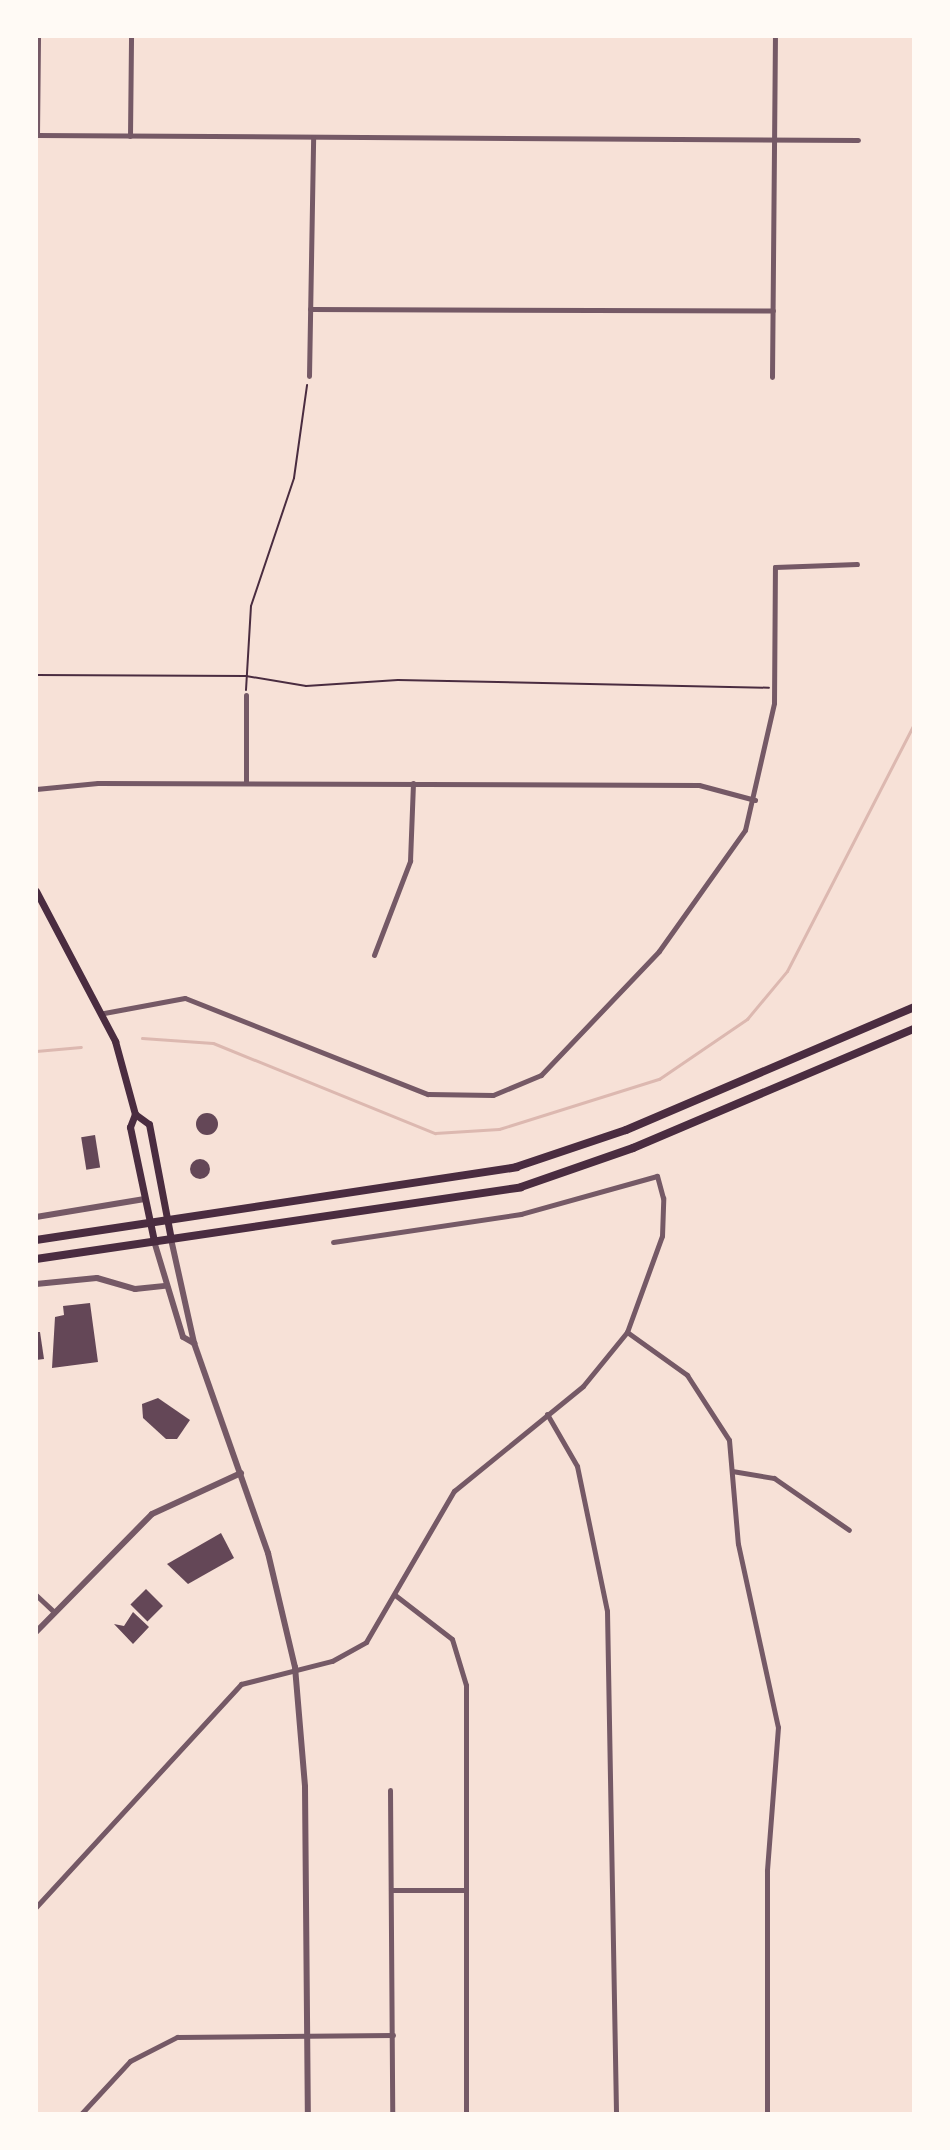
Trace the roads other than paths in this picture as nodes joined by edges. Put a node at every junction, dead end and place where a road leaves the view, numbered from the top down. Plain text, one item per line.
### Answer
1 (38, 36) edge
2 (131, 36) edge
3 (775, 36) edge
4 (37, 135) edge
5 (130, 136) junction
6 (313, 138) junction
7 (775, 140) junction
8 (858, 140) dead end
9 (310, 309) junction
10 (773, 311) junction
11 (309, 376) road end
12 (772, 377) dead end
13 (857, 564) dead end
14 (246, 695) road end
15 (246, 782) junction
16 (413, 783) junction
17 (36, 789) edge
18 (755, 800) junction
19 (36, 891) edge
20 (374, 955) dead end
21 (914, 1007) edge
22 (104, 1013) junction
23 (914, 1029) edge
24 (135, 1114) junction
25 (145, 1199) junction
26 (36, 1217) edge
27 (167, 1220) junction
28 (150, 1222) junction
29 (171, 1239) junction
30 (36, 1240) edge
31 (154, 1241) junction
32 (333, 1242) dead end
33 (36, 1259) edge
34 (36, 1284) edge
35 (165, 1286) junction
36 (627, 1332) junction
37 (194, 1343) junction
38 (547, 1414) junction
39 (732, 1471) junction
40 (241, 1473) junction
41 (849, 1530) dead end
42 (36, 1595) edge
43 (395, 1595) junction
44 (54, 1612) junction
45 (36, 1632) edge
46 (295, 1667) junction
47 (390, 1790) dead end
48 (391, 1890) junction
49 (466, 1890) junction
50 (36, 1907) edge
51 (308, 2035) junction
52 (393, 2035) junction
53 (81, 2114) edge
54 (308, 2114) edge
55 (392, 2114) edge
56 (466, 2114) edge
57 (616, 2114) edge
58 (767, 2114) edge

1 - 4 street
2 - 5 street
3 - 7 street
4 - 5 street
5 - 6 street
6 - 7 street
6 - 9 street
7 - 8 street
7 - 10 street
9 - 10 street
9 - 11 street
10 - 12 street
13 - 18 street
14 - 15 street
15 - 16 street
15 - 17 street
16 - 18 street
16 - 20 street
18 - 22 street
19 - 22 main road
21 - 27 main road
22 - 24 main road
23 - 29 main road
24 - 25 main road
24 - 27 main road
25 - 26 street
25 - 28 main road
27 - 28 main road
27 - 29 main road
28 - 30 main road
28 - 31 main road
29 - 31 main road
29 - 37 street
31 - 33 main road
31 - 35 street
32 - 36 street
34 - 35 street
35 - 37 street
36 - 38 street
36 - 39 street
37 - 40 street
38 - 43 street
38 - 57 street
39 - 41 street
39 - 58 street
40 - 44 street
40 - 46 street
42 - 44 street
43 - 46 street
43 - 49 street
44 - 45 street
46 - 50 street
46 - 51 street
47 - 48 street
48 - 49 street
48 - 52 street
49 - 56 street
51 - 52 street
51 - 53 street
51 - 54 street
52 - 55 street

